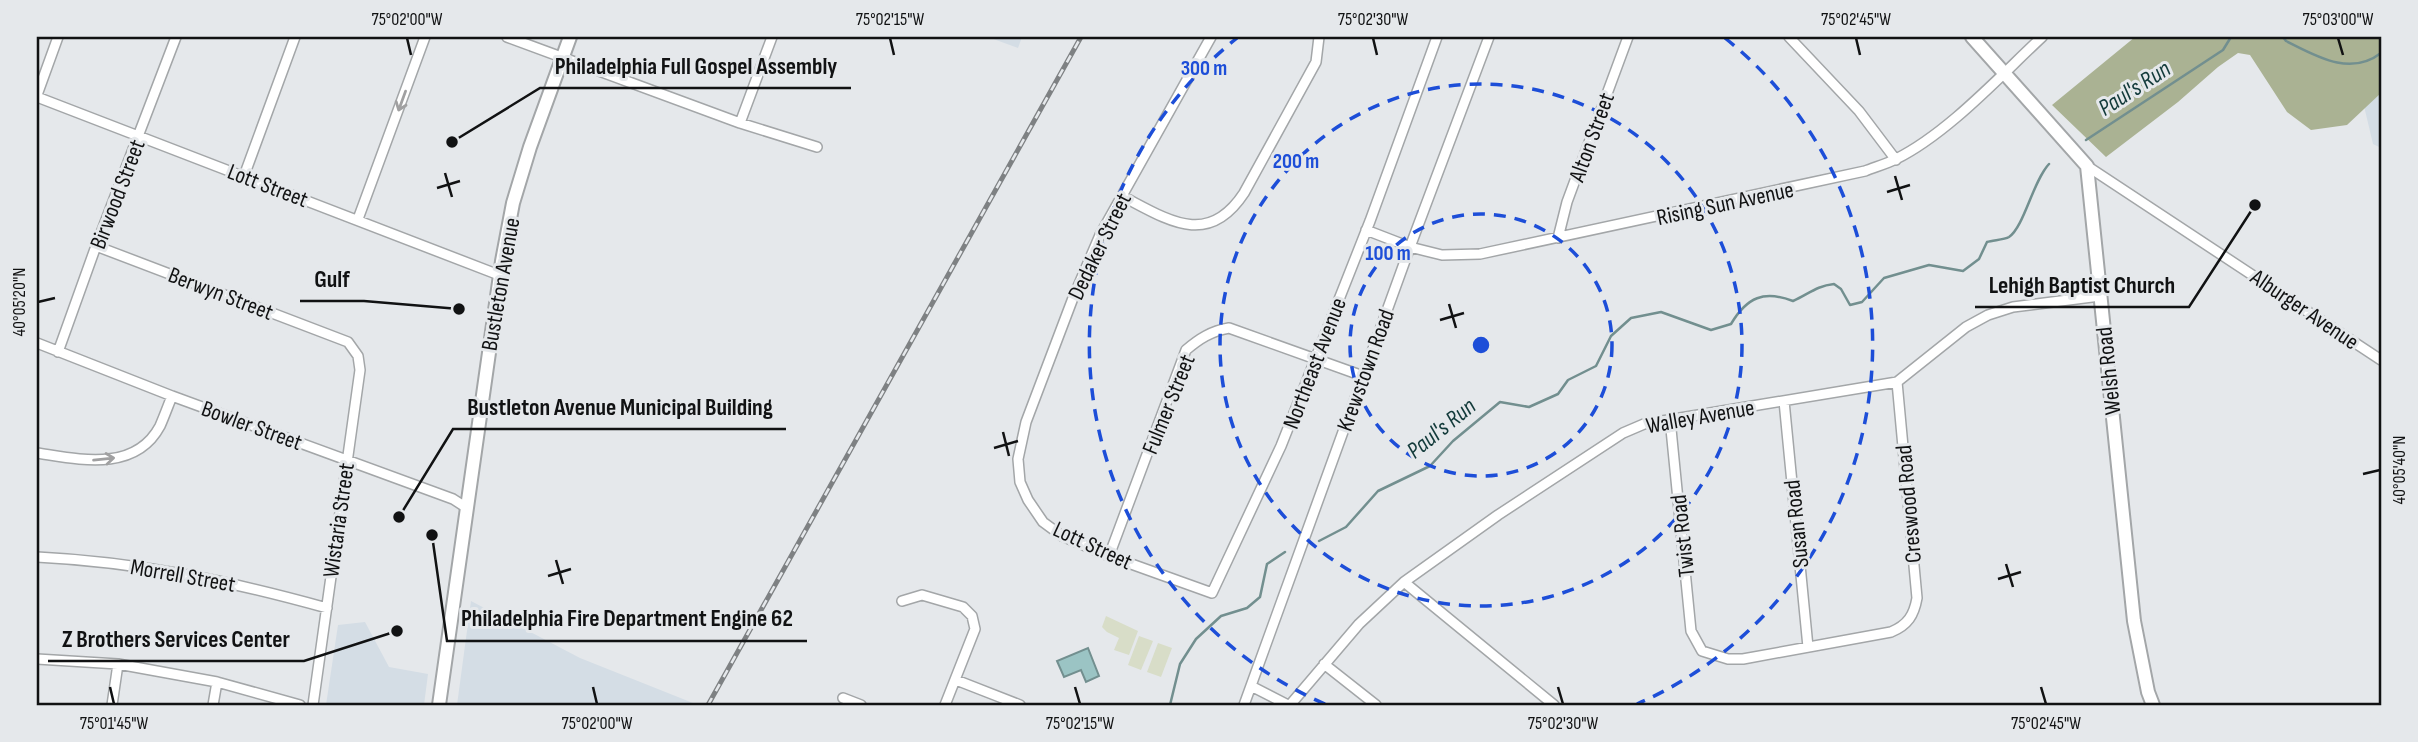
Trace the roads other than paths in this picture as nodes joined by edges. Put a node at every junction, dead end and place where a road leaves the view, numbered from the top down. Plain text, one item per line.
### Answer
1 (58, 37) edge
2 (176, 37) edge
3 (295, 37) edge
4 (425, 37) edge
5 (507, 37) edge
6 (570, 37) edge
7 (772, 37) edge
8 (1211, 37) edge
9 (1319, 37) edge
10 (1437, 37) edge
11 (1489, 37) edge
12 (1628, 37) edge
13 (1789, 37) edge
14 (1972, 37) edge
15 (2042, 37) edge
16 (562, 57) junction
17 (2004, 72) junction
18 (37, 96) edge
19 (740, 123) junction
20 (139, 138) junction
21 (817, 147) dead end
22 (1896, 160) junction
23 (2087, 166) junction
24 (244, 176) junction
25 (1122, 196) junction
26 (358, 219) junction
27 (1366, 230) junction
28 (1558, 238) junction
29 (96, 246) junction
30 (1410, 247) junction
31 (499, 275) junction
32 (2101, 296) junction
33 (345, 341) joint
34 (37, 343) edge
35 (58, 352) junction
36 (1315, 358) junction
37 (2381, 360) edge
38 (1363, 376) junction
39 (1897, 383) junction
40 (172, 396) junction
41 (1784, 401) junction
42 (1670, 419) junction
43 (37, 453) edge
44 (346, 460) junction
45 (1019, 468) joint
46 (467, 508) junction
47 (1109, 556) junction
48 (37, 557) edge
49 (1404, 582) junction
50 (1199, 589) joint
51 (902, 601) dead end
52 (327, 608) junction
53 (1808, 647) junction
54 (37, 659) edge
55 (118, 664) junction
56 (1324, 664) junction
57 (956, 680) junction
58 (217, 682) junction
59 (1251, 686) junction
60 (843, 698) dead end
61 (112, 705) edge
62 (213, 705) edge
63 (299, 705) edge
64 (313, 705) edge
65 (439, 705) edge
66 (861, 705) edge
67 (945, 705) edge
68 (1020, 705) edge
69 (1244, 705) edge
70 (1289, 705) edge
71 (1376, 705) edge
72 (1554, 705) edge
73 (2153, 705) edge

1 - 18 street
2 - 20 street, Birwood Street
3 - 24 street
4 -> 26 street
5 - 16 street
6 - 16 main road, Bustleton Avenue
7 - 19 street
8 - 25 street, Dedaker Street
9 - 25 street
10 - 27 street, Northeast Avenue
11 - 30 street, Krewstown Road
12 - 28 street, Alton Street
13 - 22 street
14 - 17 main road
15 - 17 street, Rising Sun Avenue
16 - 19 street
16 - 31 main road, Bustleton Avenue
17 - 22 street, Rising Sun Avenue
17 - 23 main road
18 - 20 street, Lott Street
19 - 21 street
20 - 24 street, Lott Street
20 - 29 street, Birwood Street
22 - 28 street, Rising Sun Avenue
23 - 32 main road, Welsh Road
23 - 37 street, Alburger Avenue
24 - 26 street, Lott Street
25 - 45 street, Dedaker Street
26 - 31 street, Lott Street
27 - 30 street, Rising Sun Avenue
27 - 36 street, Northeast Avenue
28 - 30 street, Rising Sun Avenue
29 - 33 street, Berwyn Street
29 - 35 street, Birwood Street
30 - 38 street, Krewstown Road
31 - 46 main road, Bustleton Avenue
32 - 39 street
32 - 73 main road, Welsh Road
33 - 44 street, Wistaria Street
34 - 35 street, Bowler Street
35 - 40 street, Bowler Street
36 - 38 street, Fulmer Street
36 - 47 street, Fulmer Street
36 - 50 street, Northeast Avenue
38 - 59 street, Krewstown Road
39 - 41 street, Walley Avenue
39 - 53 street, Creswood Road
43 -> 40 street
40 - 44 street, Bowler Street
41 - 42 street, Walley Avenue
41 - 53 street, Susan Road
42 - 49 street, Walley Avenue
42 - 53 street, Twist Road
44 - 46 street, Bowler Street
44 - 52 street, Wistaria Street
45 - 47 street, Lott Street
46 - 65 main road, Bustleton Avenue
47 - 50 street, Lott Street
48 - 52 street, Morrell Street
49 - 56 street, Walley Avenue
49 - 72 street
51 - 57 street
52 - 64 street, Wistaria Street
54 - 55 street
55 - 58 street
55 - 61 street
56 - 70 street, Walley Avenue
56 - 71 street
57 - 67 street
57 - 68 street
58 - 62 street
58 - 63 street
59 - 69 street, Krewstown Road
59 - 70 street
60 - 66 street

